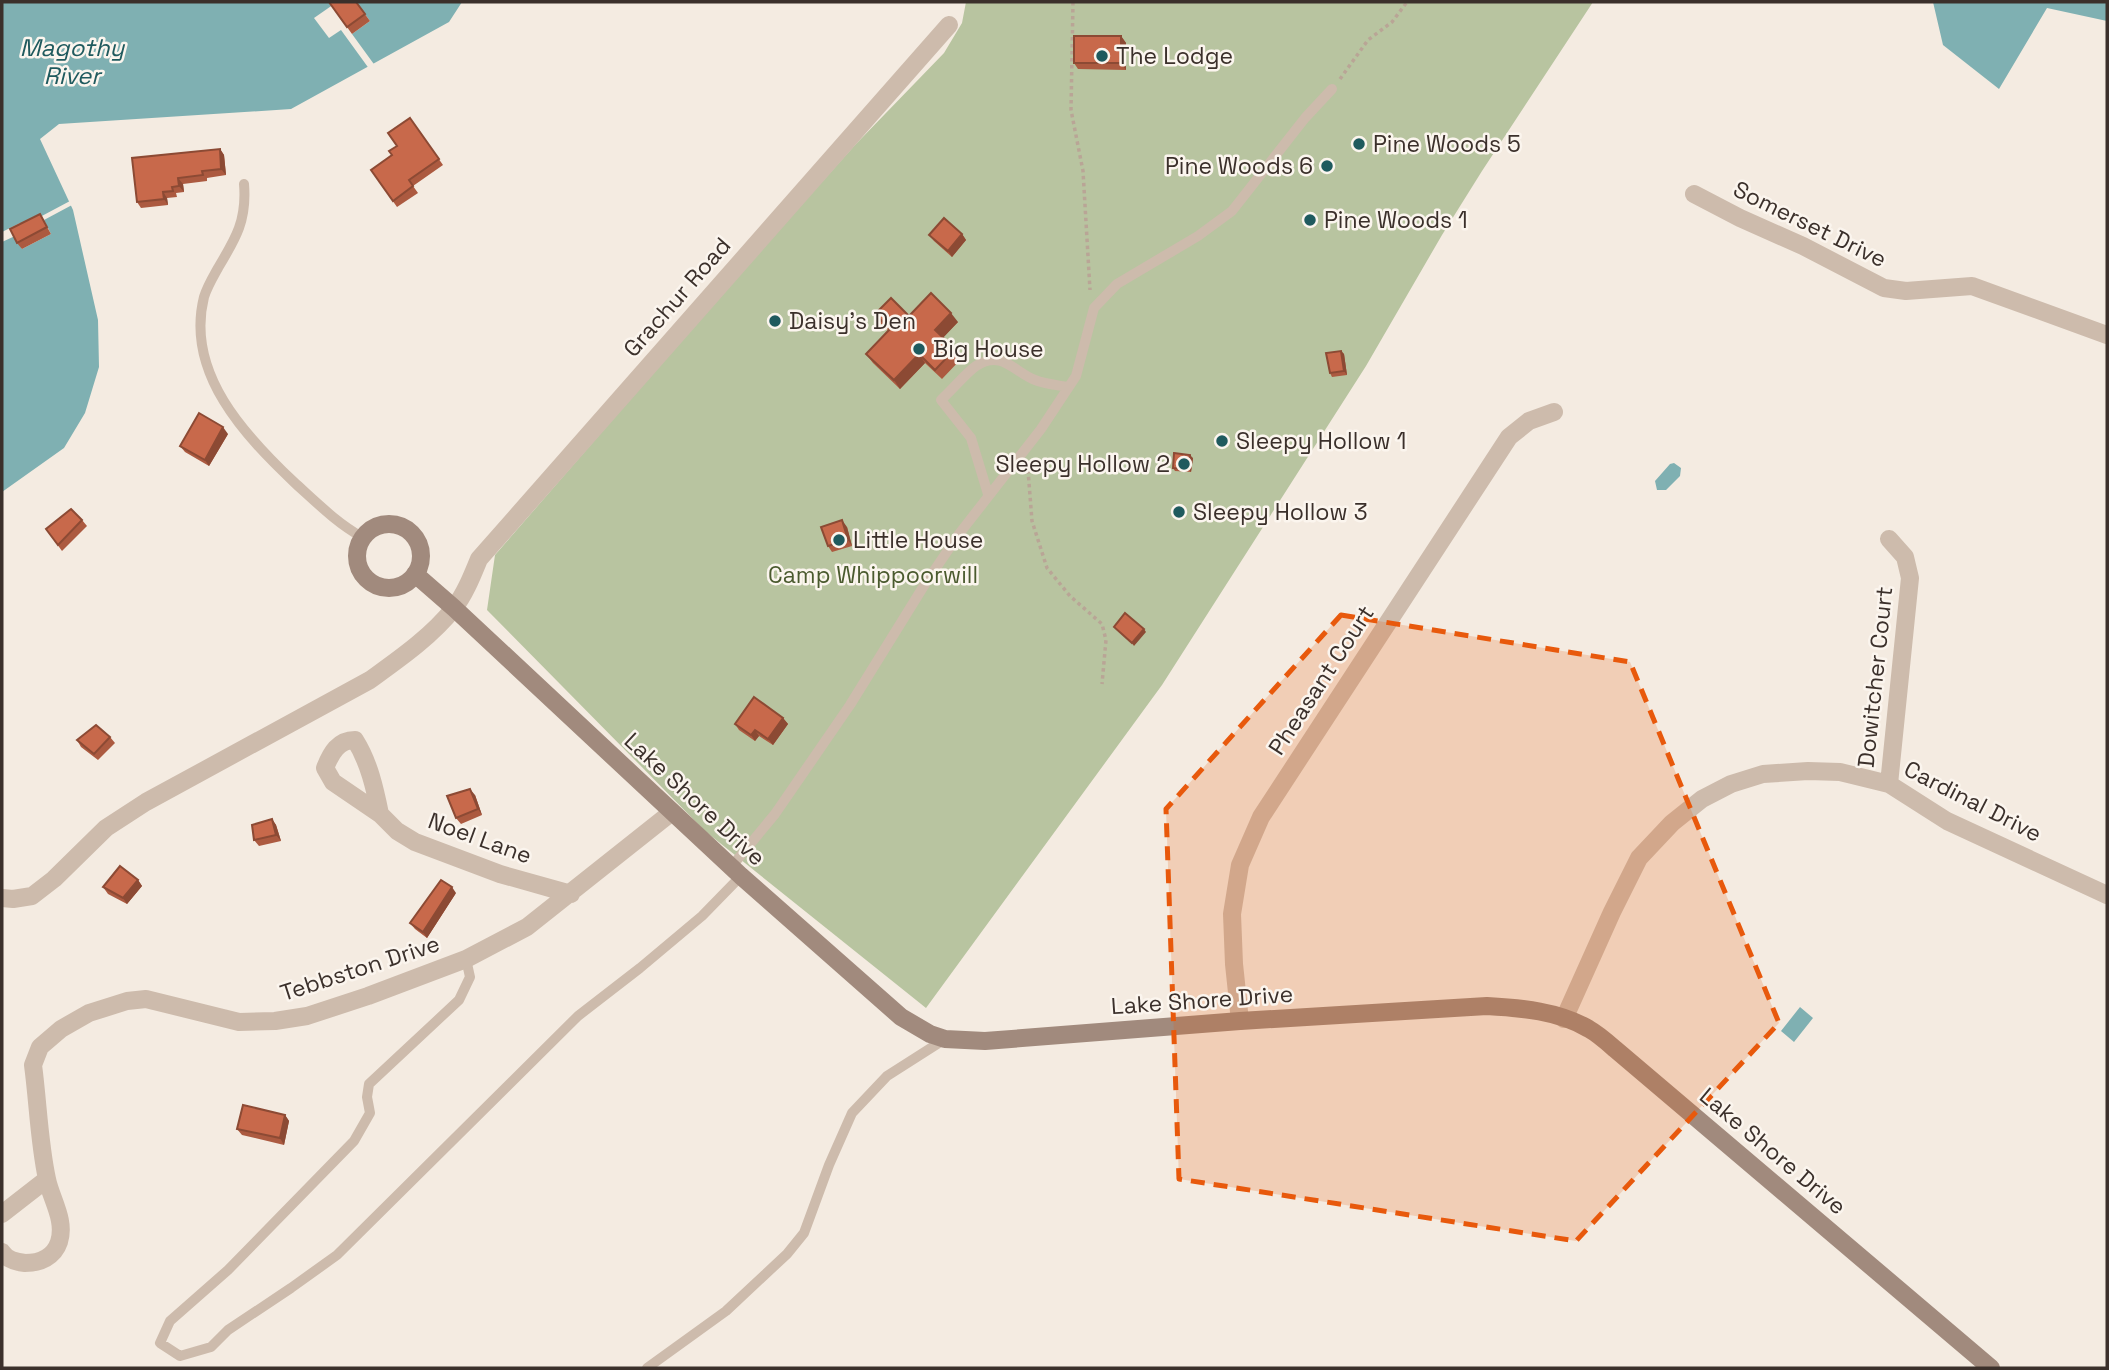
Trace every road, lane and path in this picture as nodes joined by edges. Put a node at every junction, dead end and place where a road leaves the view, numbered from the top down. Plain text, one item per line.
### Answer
1 (1073, 2) edge
2 (1407, 2) edge
3 (949, 26) dead end
4 (1332, 89) joint
5 (244, 184) dead end
6 (1694, 194) dead end
7 (1090, 291) dead end
8 (2107, 335) edge
9 (1068, 387) junction
10 (1554, 412) dead end
11 (1026, 447) junction
12 (988, 494) junction
13 (362, 537) junction
14 (1889, 539) dead end
15 (415, 575) junction
16 (454, 608) junction
17 (1102, 684) dead end
18 (1889, 785) junction
19 (672, 812) junction
20 (380, 814) dead end
21 (737, 871) junction
22 (570, 894) junction
23 (2107, 895) edge
24 (2, 898) edge
25 (466, 959) junction
26 (1564, 1019) junction
27 (1241, 1021) junction
28 (945, 1040) junction
29 (47, 1180) junction
30 (2, 1214) edge
31 (2, 1252) edge
32 (647, 1368) edge
33 (1991, 1368) edge

1 - 7 path
2 - 4 path
3 - 16 street, Grachur Road
4 - 9 lane
5 - 13 lane
6 - 8 street, Somerset Drive
9 - 11 lane
9 - 12 lane
10 - 27 street, Pheasant Court
11 - 12 lane
11 - 17 path
12 - 21 lane
13 - 15 street
13 - 15 street
14 - 18 street, Dowitcher Court
15 - 16 street, Lake Shore Drive
16 - 19 street, Lake Shore Drive
16 - 24 street
18 - 23 street, Cardinal Drive
18 - 26 street, Cardinal Drive
19 - 21 street, Lake Shore Drive
19 - 22 street, Tebbston Drive
20 - 22 street, Noel Lane
21 - 25 lane
21 - 28 street, Lake Shore Drive
22 - 25 street, Tebbston Drive
25 - 29 street, Tebbston Drive
26 - 27 street, Lake Shore Drive
26 - 33 street, Lake Shore Drive
27 - 28 street, Lake Shore Drive
28 - 32 lane
29 - 30 street
29 - 31 street, Tebbston Drive

